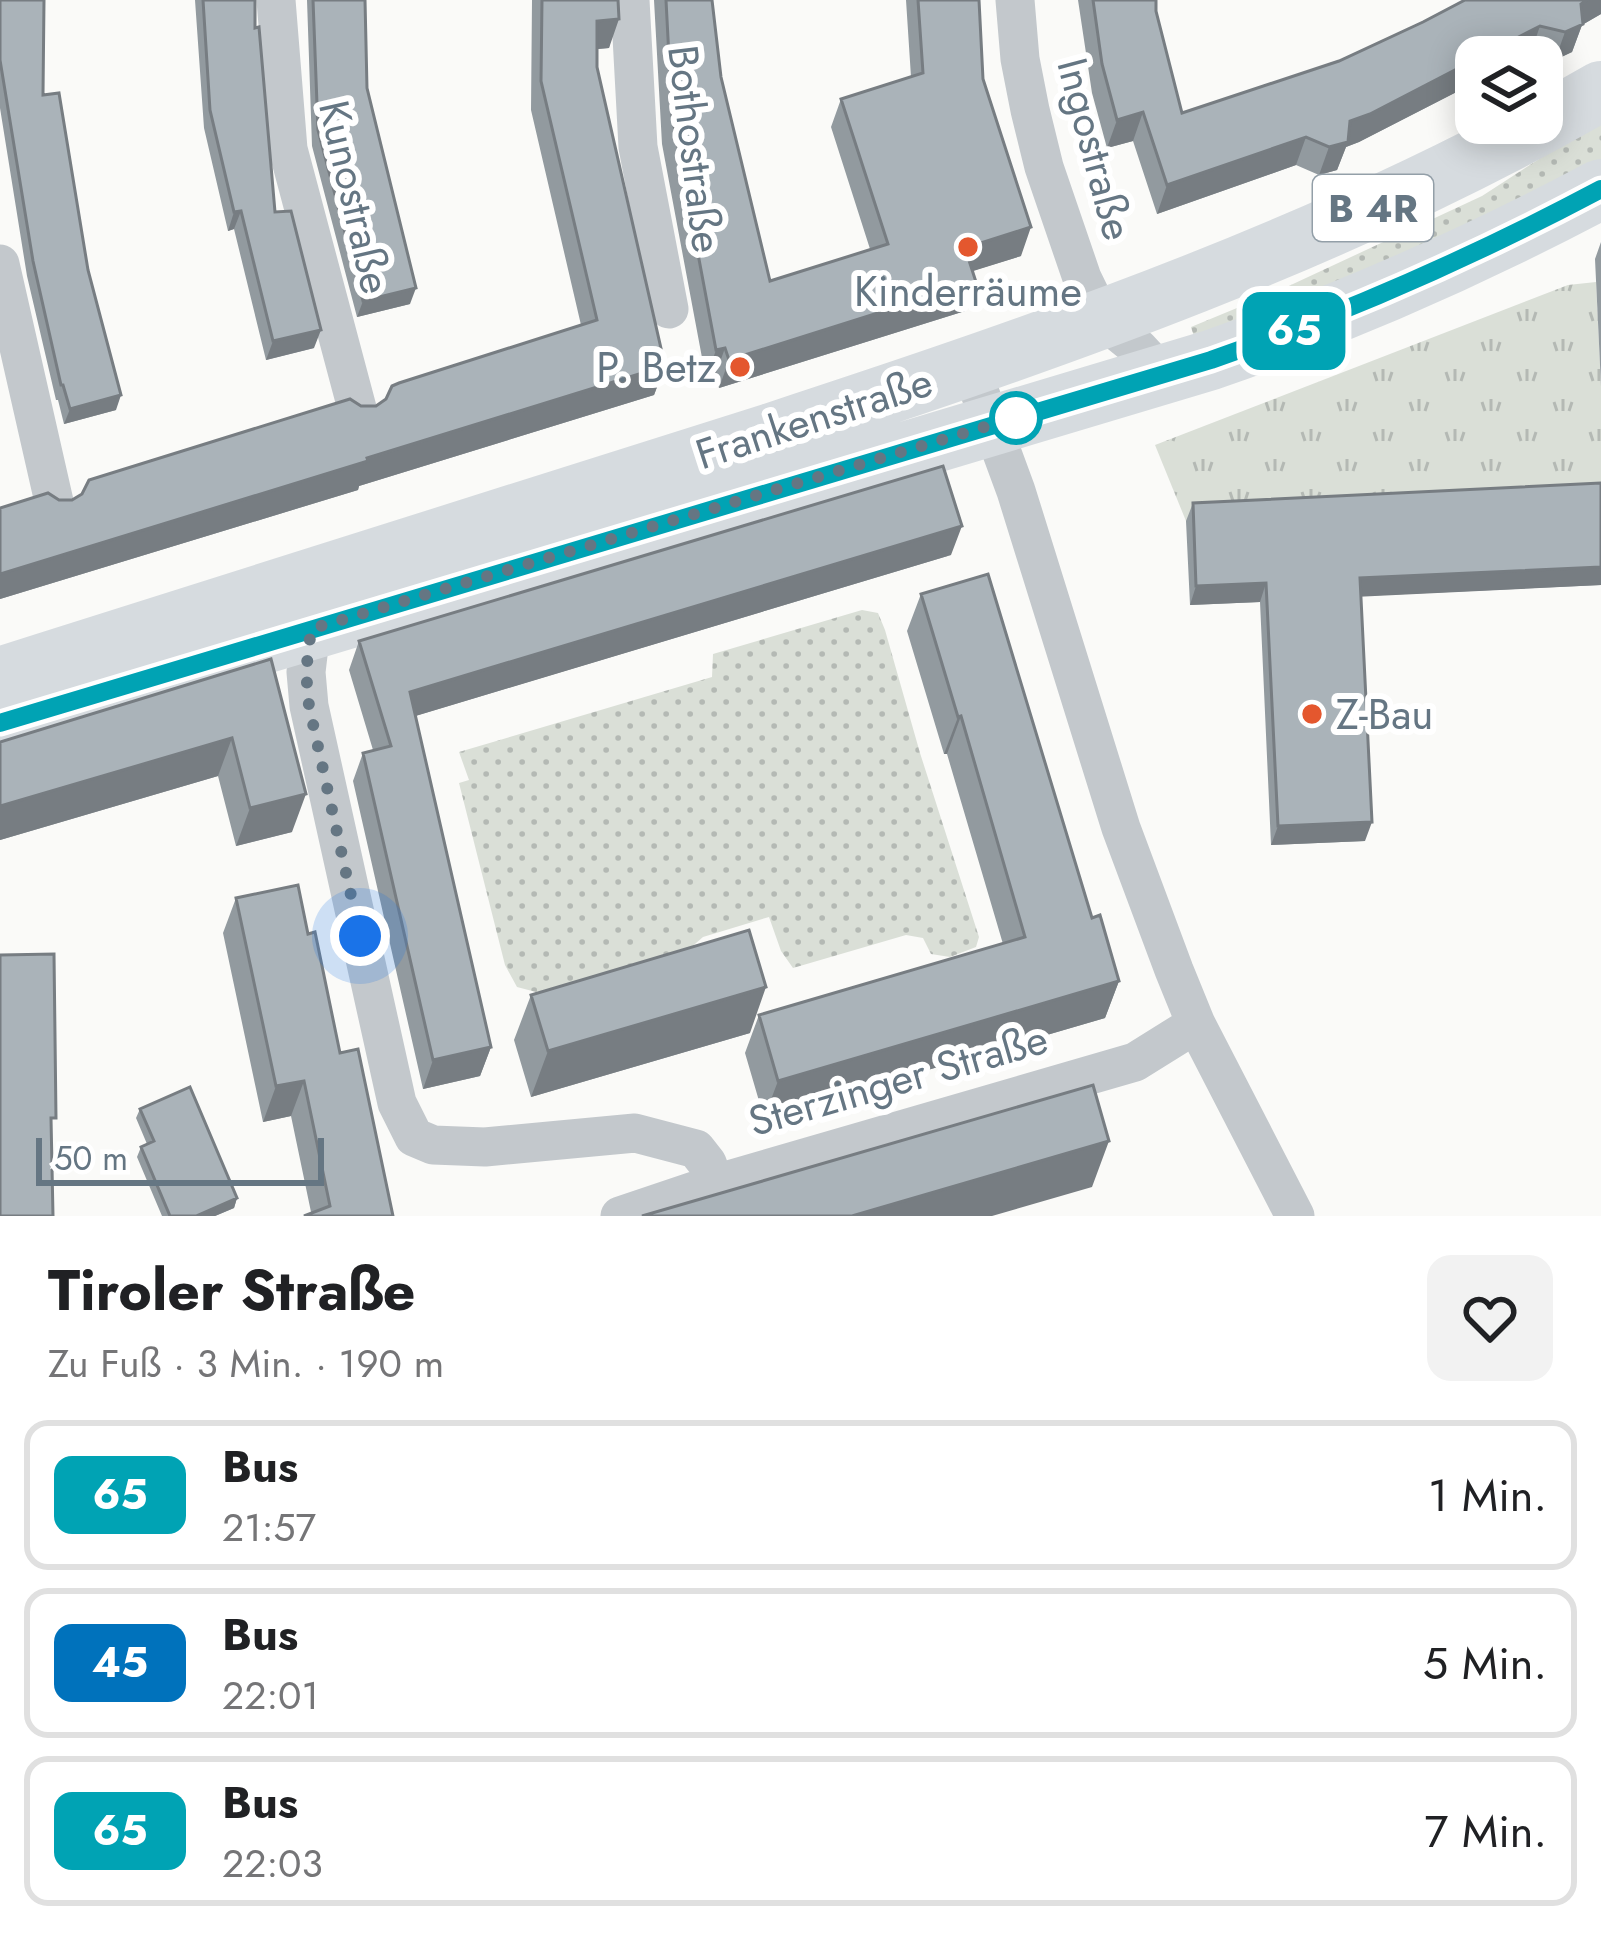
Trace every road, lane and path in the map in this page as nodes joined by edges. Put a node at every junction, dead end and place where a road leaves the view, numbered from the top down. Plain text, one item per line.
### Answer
1 (277, 0) edge
2 (630, 0) edge
3 (1015, 0) edge
4 (1601, 91) edge
5 (1601, 189) edge
6 (0, 264) edge
7 (669, 309) dead end
8 (1102, 319) junction
9 (970, 367) junction
10 (1163, 375) junction
11 (358, 412) edge
12 (992, 425) junction
13 (55, 506) edge
14 (311, 629) junction
15 (0, 677) edge
16 (0, 723) edge
17 (1196, 1024) junction
18 (715, 1184) junction
19 (620, 1216) edge
20 (1294, 1216) edge

1 - 11 street, Kunostraße
2 - 7 street, Bothostraße
3 - 8 street, Ingostraße
4 - 8 main road, Frankenstraße / B 4R
5 - 10 main road, Frankenstraße / B 4R
6 - 13 street
8 - 9 main road, Frankenstraße / B 4R
8 - 10 street
9 - 12 street
9 - 15 main road, Frankenstraße / B 4R
10 - 12 main road, Frankenstraße / B 4R
12 - 14 main road, Frankenstraße / B 4R
12 - 17 street
14 - 16 main road, Frankenstraße / B 4R
14 - 18 street
17 - 18 street, Sterzinger Straße
17 - 20 street
18 - 19 street, Sterzinger Straße

